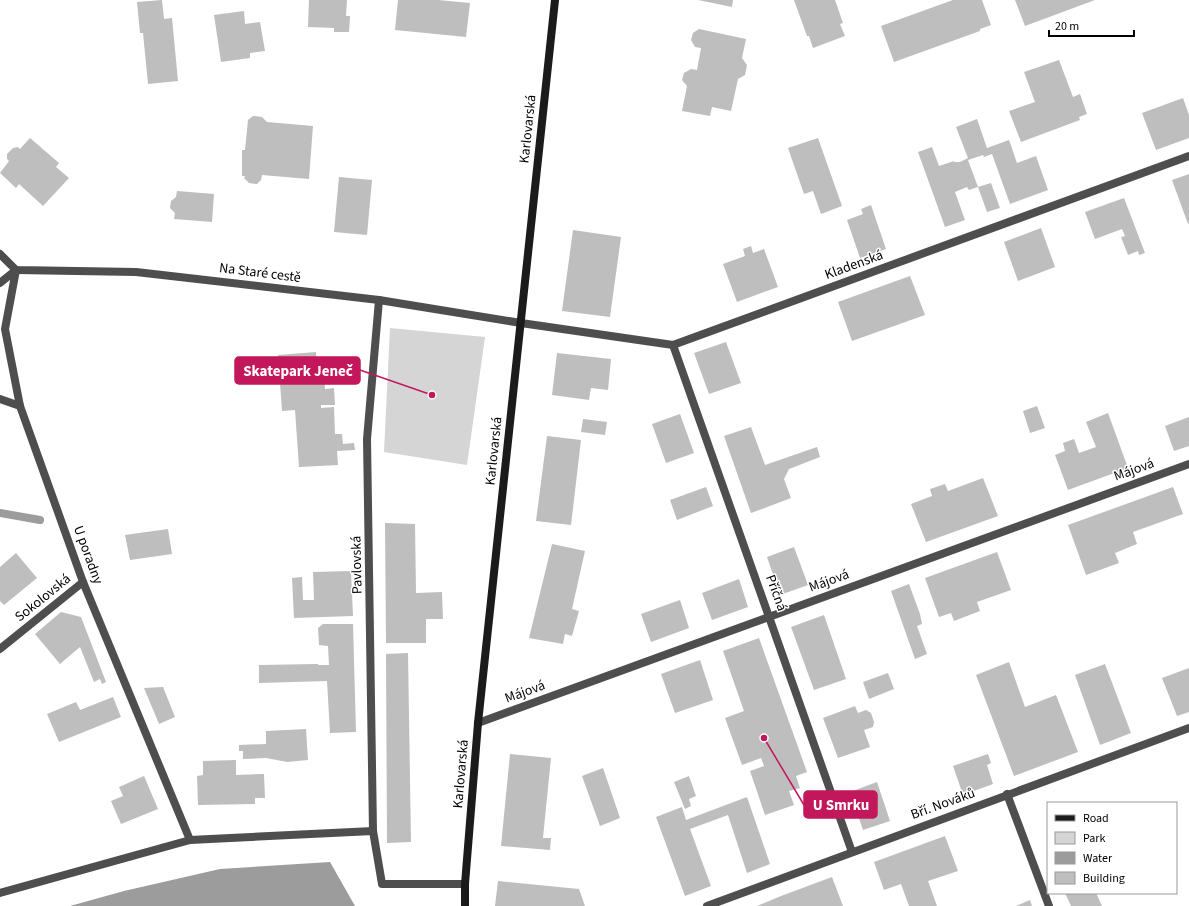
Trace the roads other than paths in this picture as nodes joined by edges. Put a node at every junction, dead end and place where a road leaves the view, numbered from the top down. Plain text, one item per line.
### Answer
1 (555, 0) edge
2 (1189, 156) edge
3 (0, 254) edge
4 (16, 270) junction
5 (0, 284) edge
6 (379, 300) junction
7 (521, 323) junction
8 (673, 345) junction
9 (0, 400) edge
10 (20, 406) junction
11 (1189, 464) edge
12 (83, 582) junction
13 (770, 616) junction
14 (0, 649) edge
15 (478, 723) junction
16 (1189, 728) edge
17 (1007, 794) junction
18 (373, 830) junction
19 (190, 840) junction
20 (852, 852) junction
21 (465, 884) junction
22 (0, 893) edge
23 (465, 906) edge
24 (707, 906) edge
25 (1049, 906) edge

1 - 7 main road, Karlovarská
2 - 8 street, Kladenská
3 - 4 street
4 - 5 street
4 - 6 street, Na Staré cestě
4 - 10 street, U poradny
6 - 7 street, Na Staré cestě
6 - 18 street, Pavlovská
7 - 8 street, Kladenská
7 - 15 main road, Karlovarská
8 - 13 street, Příčná
9 - 10 street
10 - 12 street, U poradny
11 - 13 street, Májová
12 - 14 street, Sokolovská
12 - 19 street, U poradny
13 - 15 street, Májová
13 - 20 street, Příčná
15 - 21 main road, Karlovarská
16 - 17 street, Bří. Nováků
17 - 20 street, Bří. Nováků
17 - 25 street
18 - 19 street
18 - 21 street, Pavlovská
19 - 22 street
20 - 24 street, Bří. Nováků
21 - 23 main road, Karlovarská

